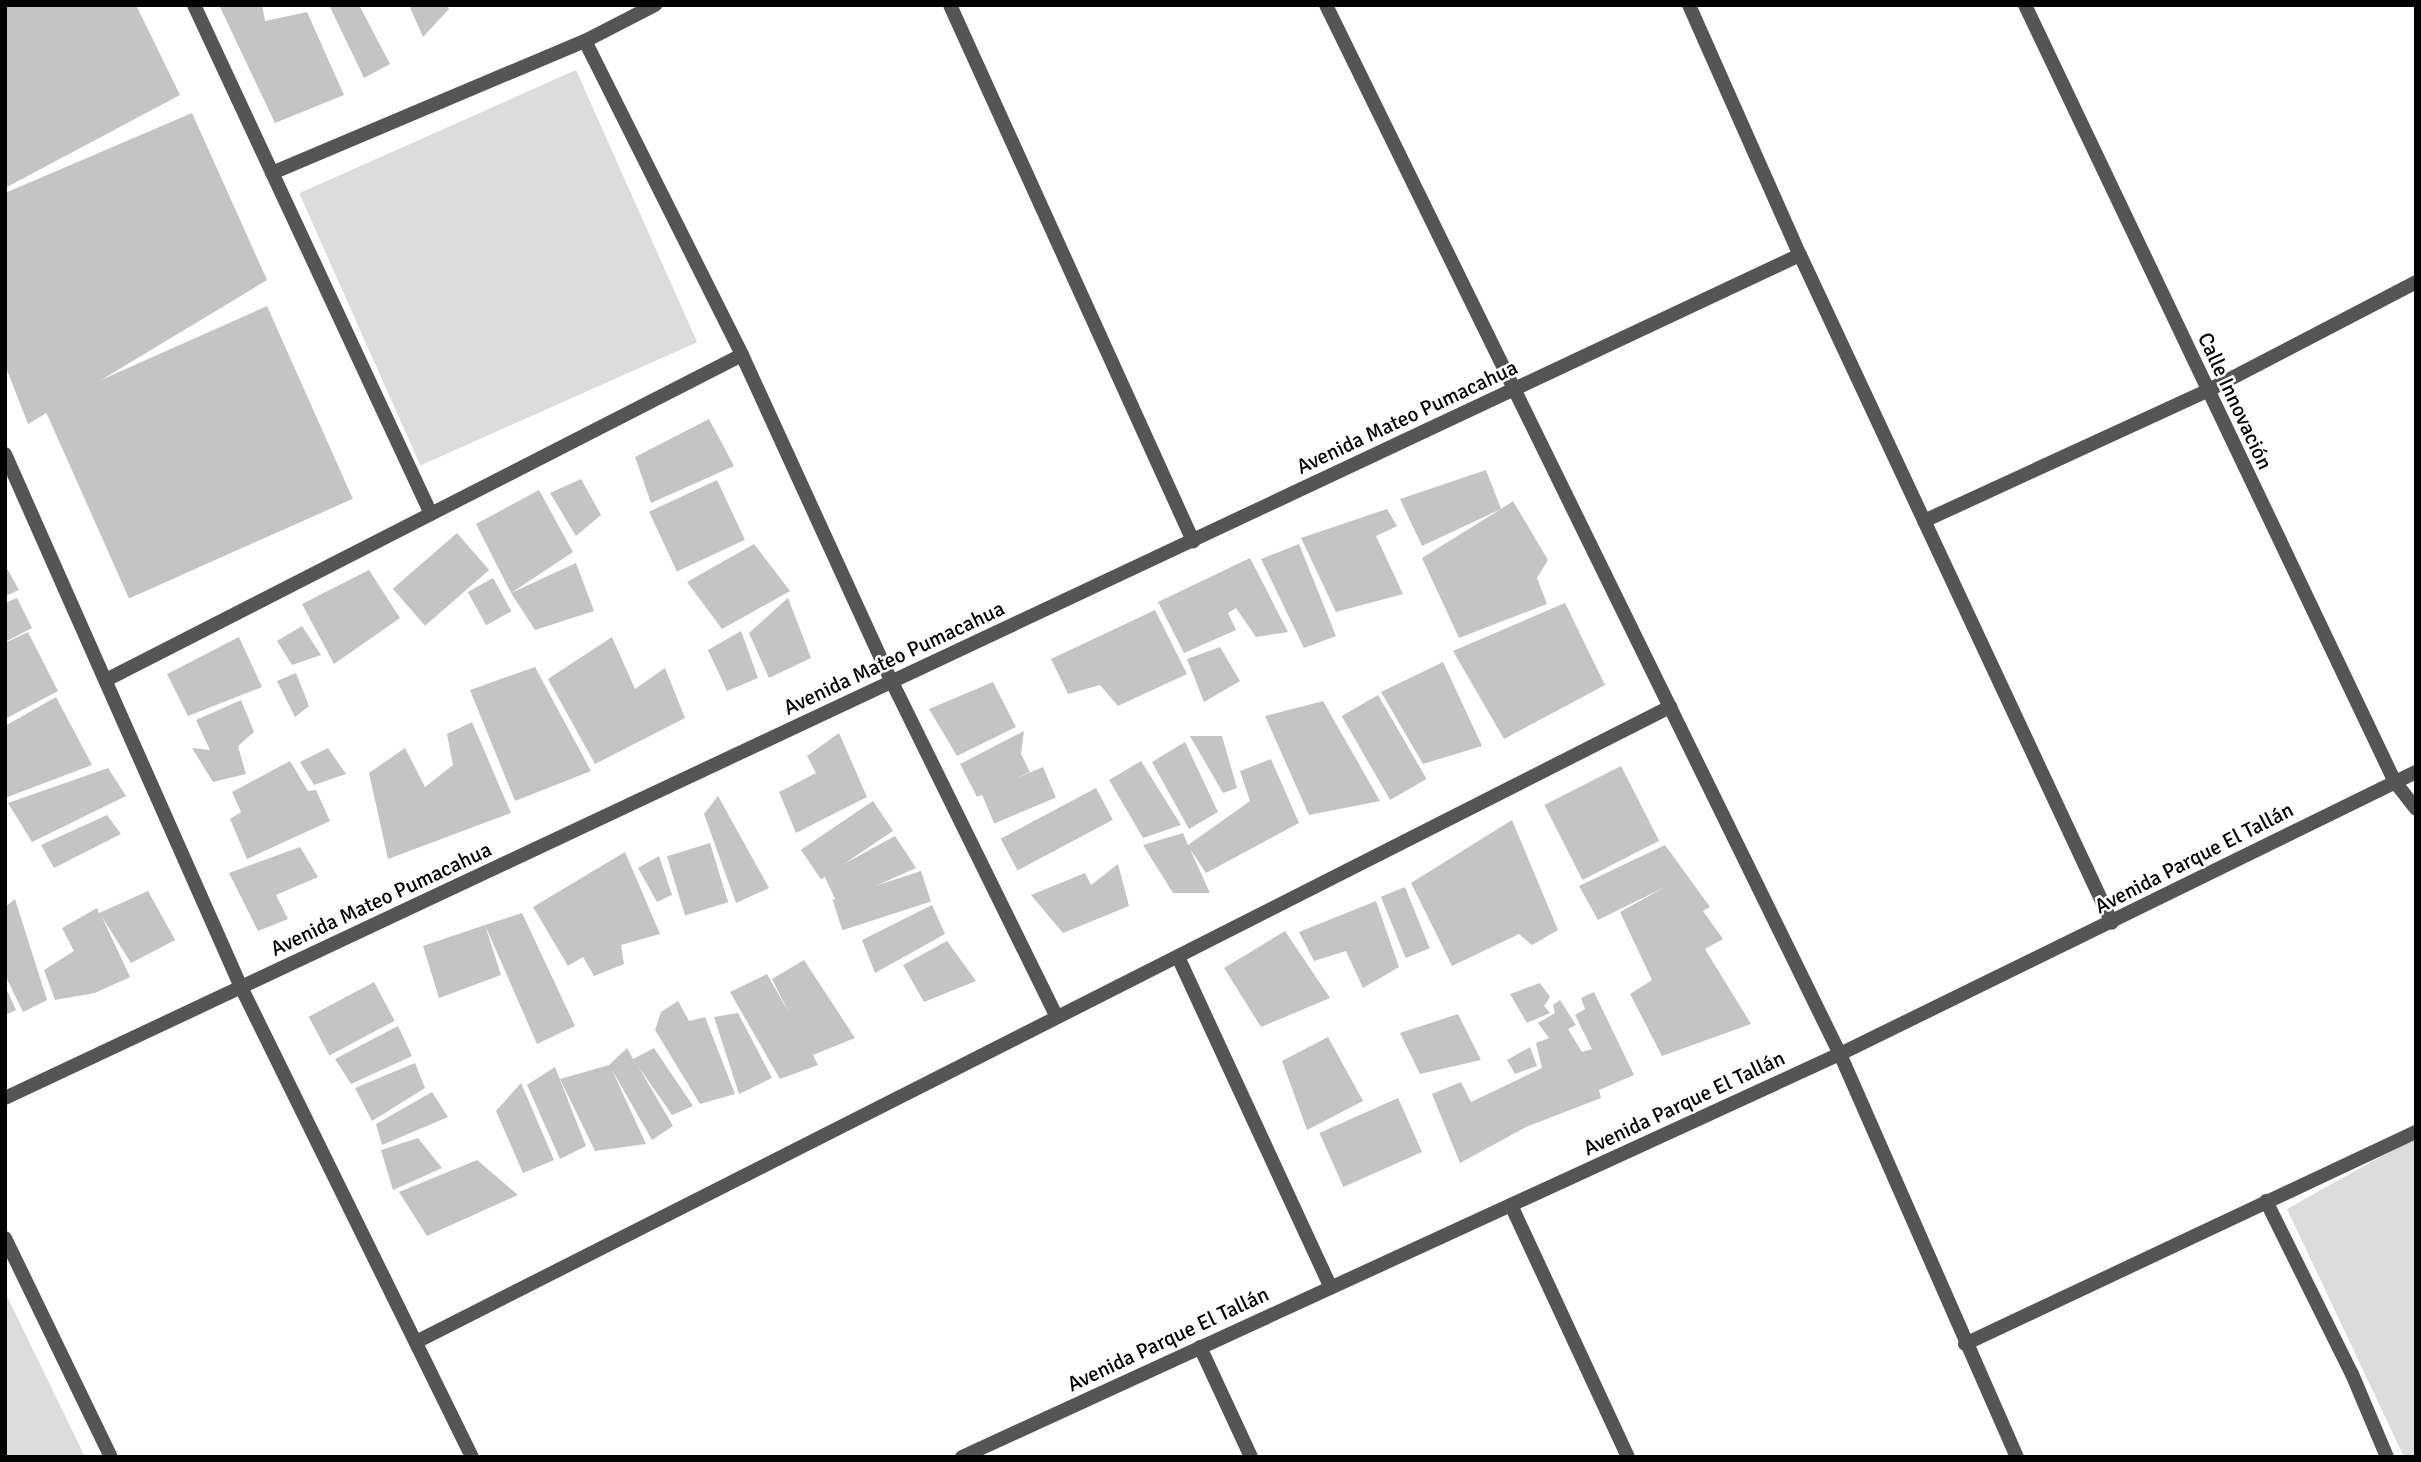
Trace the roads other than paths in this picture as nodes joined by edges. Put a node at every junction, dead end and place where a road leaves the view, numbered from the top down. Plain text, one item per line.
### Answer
1 (194, 5) edge
2 (655, 5) edge
3 (950, 5) edge
4 (1326, 5) edge
5 (1689, 5) edge
6 (2025, 5) edge
7 (585, 41) junction
8 (272, 173) junction
9 (1800, 255) junction
10 (2416, 282) edge
11 (742, 355) junction
12 (1516, 389) junction
13 (2207, 391) junction
14 (5, 454) edge
15 (431, 514) junction
16 (1924, 521) junction
17 (1194, 541) junction
18 (106, 680) junction
19 (892, 682) junction
20 (1670, 707) junction
21 (2416, 772) edge
22 (2395, 782) junction
23 (2416, 809) edge
24 (2112, 923) junction
25 (1179, 959) junction
26 (241, 987) junction
27 (1056, 1016) junction
28 (1840, 1054) junction
29 (5, 1098) edge
30 (2416, 1132) edge
31 (2266, 1202) junction
32 (1511, 1205) junction
33 (5, 1238) edge
34 (1331, 1288) junction
35 (416, 1342) junction
36 (1965, 1344) junction
37 (1200, 1347) junction
38 (111, 1457) edge
39 (472, 1457) edge
40 (962, 1457) edge
41 (1251, 1457) edge
42 (1629, 1457) edge
43 (2017, 1457) edge
44 (2387, 1457) edge

1 - 8 street
2 - 7 street
3 - 17 street
4 - 12 street
5 - 9 street
6 - 13 street, Calle Innovación
7 - 8 street
7 - 11 street
8 - 15 street
9 - 12 street, Avenida Mateo Pumacahua
9 - 16 street
10 - 13 street
11 - 15 street
11 - 19 street
12 - 17 street, Avenida Mateo Pumacahua
12 - 20 street
13 - 16 street
13 - 22 street, Calle Innovación
14 - 18 street
15 - 18 street
16 - 24 street
17 - 19 street, Avenida Mateo Pumacahua
18 - 26 street
19 - 26 street, Avenida Mateo Pumacahua
19 - 27 street
20 - 25 street
20 - 28 street
21 - 22 street, Avenida Parque El Tallán
22 - 23 street, Calle Innovación
22 - 24 street, Avenida Parque El Tallán
24 - 28 street, Avenida Parque El Tallán
25 - 27 street
25 - 34 street
26 - 29 street, Avenida Mateo Pumacahua
26 - 35 street
27 - 35 street
28 - 32 street, Avenida Parque El Tallán
28 - 36 street
30 - 31 street
31 - 36 street
31 - 44 street
32 - 34 street, Avenida Parque El Tallán
32 - 42 street
33 - 38 street
34 - 37 street, Avenida Parque El Tallán
35 - 39 street
36 - 43 street
37 - 40 street, Avenida Parque El Tallán
37 - 41 street

